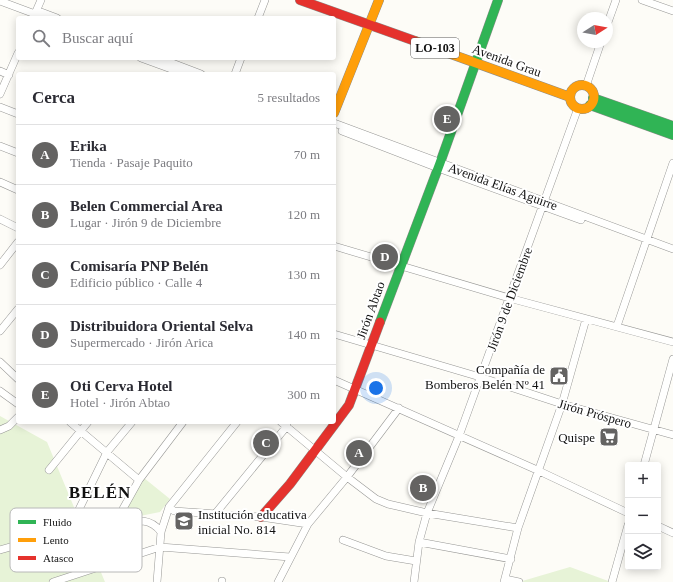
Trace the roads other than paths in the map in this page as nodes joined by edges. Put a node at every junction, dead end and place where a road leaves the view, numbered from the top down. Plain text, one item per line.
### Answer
1 (41, 0) edge
2 (265, 0) edge
3 (300, 0) edge
4 (322, 0) edge
5 (379, 0) edge
6 (384, 0) edge
7 (498, 0) edge
8 (616, 0) edge
9 (642, 0) edge
10 (0, 1) edge
11 (673, 11) edge
12 (612, 12) edge
13 (34, 16) edge
14 (36, 16) edge
15 (37, 16) edge
16 (51, 16) edge
17 (259, 16) edge
18 (370, 22) junction
19 (599, 48) edge
20 (16, 58) edge
21 (146, 60) edge
22 (164, 60) edge
23 (240, 60) edge
24 (476, 60) junction
25 (0, 71) edge
26 (180, 72) edge
27 (196, 72) edge
28 (236, 72) edge
29 (9, 75) junction
30 (586, 86) junction
31 (571, 93) junction
32 (0, 94) edge
33 (592, 102) junction
34 (0, 107) edge
35 (336, 108) edge
36 (578, 108) junction
37 (16, 113) edge
38 (336, 124) edge
39 (673, 126) edge
40 (336, 129) edge
41 (673, 134) edge
42 (0, 146) edge
43 (16, 152) edge
44 (673, 163) edge
45 (439, 165) junction
46 (0, 182) edge
47 (16, 189) edge
48 (543, 204) junction
49 (0, 219) edge
50 (16, 227) edge
51 (645, 242) junction
52 (16, 244) edge
53 (336, 247) edge
54 (673, 249) edge
55 (673, 253) edge
56 (1, 261) edge
57 (401, 265) junction
58 (509, 298) junction
59 (16, 311) edge
60 (586, 319) junction
61 (617, 326) junction
62 (0, 331) edge
63 (336, 335) edge
64 (673, 342) edge
65 (371, 344) junction
66 (673, 359) edge
67 (0, 362) edge
68 (16, 377) edge
69 (480, 377) junction
70 (336, 381) edge
71 (356, 389) junction
72 (0, 392) edge
73 (16, 403) edge
74 (562, 404) junction
75 (399, 408) junction
76 (16, 419) edge
77 (336, 423) edge
78 (73, 424) edge
79 (86, 424) edge
80 (130, 424) edge
81 (181, 424) edge
82 (235, 424) edge
83 (284, 424) edge
84 (335, 424) edge
85 (654, 429) junction
86 (0, 430) edge
87 (81, 430) junction
88 (673, 435) edge
89 (459, 436) junction
90 (316, 451) junction
91 (107, 452) junction
92 (645, 462) edge
93 (49, 470) dead end
94 (537, 470) junction
95 (347, 477) junction
96 (139, 480) junction
97 (169, 507) junction
98 (80, 508) edge
99 (123, 508) edge
100 (625, 512) edge
101 (427, 513) junction
102 (215, 514) junction
103 (261, 517) junction
104 (142, 521) edge
105 (308, 524) junction
106 (661, 527) edge
107 (518, 528) junction
108 (161, 532) junction
109 (673, 533) edge
110 (625, 534) edge
111 (343, 540) dead end
112 (419, 542) junction
113 (10, 548) edge
114 (160, 548) junction
115 (0, 550) edge
116 (142, 554) edge
117 (290, 557) junction
118 (510, 559) junction
119 (416, 562) junction
120 (84, 572) edge
121 (504, 581) edge
122 (53, 582) edge
123 (157, 582) edge
124 (278, 582) edge
125 (414, 582) edge
126 (519, 582) edge
127 (612, 582) edge

1 - 14 street
2 - 17 street
3 - 18 main road, Avenida Grau / LO-103
4 - 18 main road, Avenida Grau / LO-103
5 - 18 main road
6 - 18 main road
7 - 24 main road, Jirón Abtao
8 - 12 street
9 - 11 street
10 - 13 street
15 - 16 street
18 - 24 main road, Avenida Grau / LO-103
18 - 35 main road
19 - 30 street
20 - 29 street
21 - 26 street
22 - 27 street
23 - 28 street
24 - 31 main road, Avenida Grau / LO-103
24 - 45 main road, Jirón Abtao
25 - 29 street
29 - 32 street
30 - 31 main road
30 - 33 main road
31 - 36 main road
33 - 36 main road
33 - 39 main road
33 - 41 main road
34 - 37 street
36 - 48 street, Jirón 9 de Diciembre
38 - 45 street, Avenida Elías Aguirre
40 - 45 street, Avenida Elías Aguirre
42 - 43 street
44 - 51 street
45 - 48 street, Avenida Elías Aguirre
45 - 57 main road, Jirón Abtao
46 - 47 street
48 - 51 street, Avenida Elías Aguirre
48 - 58 street, Jirón 9 de Diciembre
49 - 50 street
51 - 54 street, Avenida Elías Aguirre
51 - 55 street, Avenida Elías Aguirre
51 - 61 street
52 - 56 street
53 - 57 street
57 - 58 street
57 - 65 main road, Jirón Abtao
58 - 60 street
58 - 69 street, Jirón 9 de Diciembre
59 - 62 street
60 - 61 street
60 - 74 street
61 - 64 street
63 - 65 street, Jirón Próspero
65 - 69 street, Jirón Próspero
65 - 71 main road, Jirón Abtao
66 - 85 street
67 - 68 street
69 - 74 street, Jirón Próspero
69 - 89 street, Jirón 9 de Diciembre
70 - 71 street
71 - 75 street
71 - 77 main road, Jirón Abtao
72 - 73 street
74 - 85 street, Jirón Próspero
74 - 94 street
75 - 89 street
75 - 95 street
76 - 86 street
78 - 87 street
79 - 87 street
80 - 91 street
81 - 96 street
82 - 97 street
83 - 90 street
83 - 102 street
84 - 90 main road, Jirón Abtao
85 - 88 street, Jirón Próspero
85 - 92 street
87 - 91 street
87 - 93 street
89 - 94 street
89 - 101 street, Jirón 9 de Diciembre
90 - 95 street
90 - 103 main road, Jirón Abtao
91 - 96 street
91 - 98 street
94 - 100 street
94 - 107 street
95 - 101 street
95 - 105 street
96 - 99 street
97 - 102 street
97 - 108 street
101 - 107 street
101 - 112 street, Jirón 9 de Diciembre
102 - 103 street
103 - 105 street
104 - 108 street
105 - 117 street
106 - 109 street
107 - 118 street
108 - 114 street
110 - 127 street
111 - 119 street
112 - 118 street
112 - 119 street, Jirón 9 de Diciembre
113 - 115 street
114 - 116 street
114 - 117 street
114 - 123 street
117 - 124 street
118 - 121 street
119 - 125 street, Jirón 9 de Diciembre
120 - 122 street
121 - 126 street

